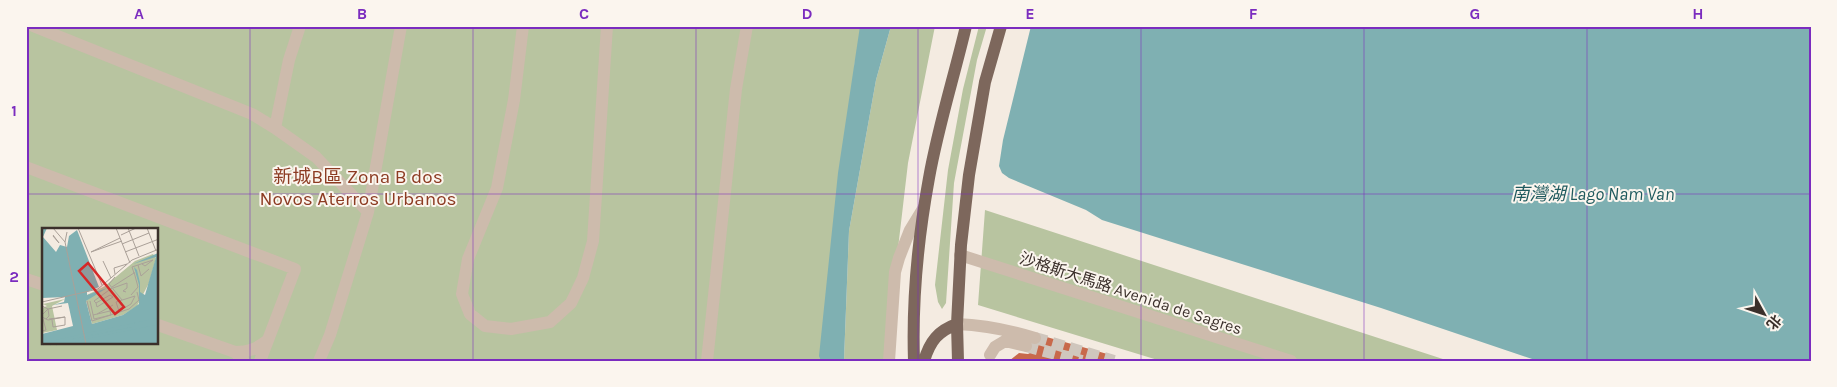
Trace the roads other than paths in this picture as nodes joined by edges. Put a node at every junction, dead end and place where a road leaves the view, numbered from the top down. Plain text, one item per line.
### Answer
1 (34, 26) edge
2 (300, 26) edge
3 (401, 26) edge
4 (523, 26) edge
5 (607, 26) edge
6 (747, 26) edge
7 (966, 26) edge
8 (1001, 26) edge
9 (275, 128) junction
10 (26, 167) edge
11 (925, 205) junction
12 (368, 212) junction
13 (960, 255) junction
14 (26, 279) edge
15 (42, 284) edge
16 (957, 324) junction
17 (159, 325) edge
18 (978, 325) junction
19 (268, 340) junction
20 (239, 357) edge
21 (990, 358) edge
22 (260, 361) edge
23 (319, 361) edge
24 (707, 361) edge
25 (889, 361) edge
26 (914, 361) edge
27 (924, 361) edge
28 (958, 361) edge
29 (1291, 361) edge

1 - 9 street
2 - 9 street
3 - 12 street
4 - 5 street
6 - 24 street
7 - 11 main road
8 - 13 main road
9 - 12 street
10 - 19 street
11 - 25 street
11 - 26 main road
12 - 23 street
13 - 16 main road
13 - 29 street, 沙格斯大馬路 Avenida de Sagres
14 - 15 street
16 - 18 street
16 - 27 main road
16 - 28 main road
17 - 20 street
18 - 21 street
18 - 21 street
19 - 20 street
19 - 22 street

